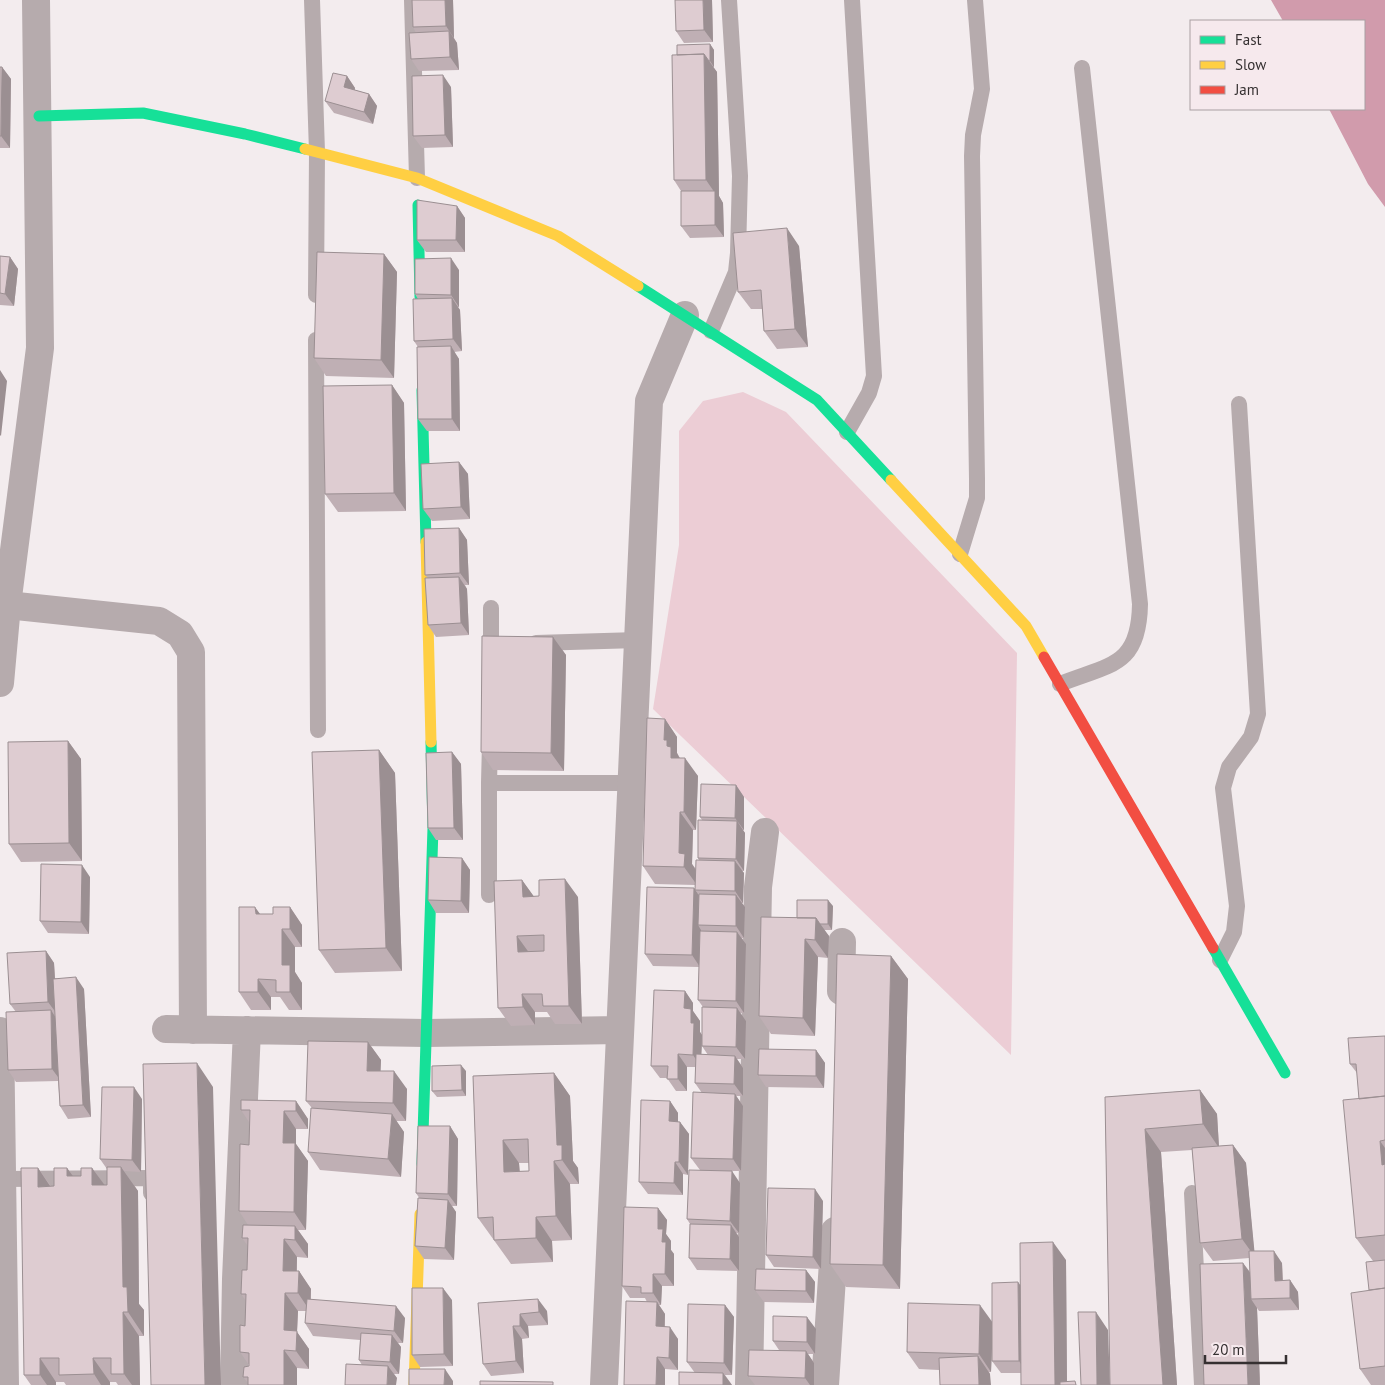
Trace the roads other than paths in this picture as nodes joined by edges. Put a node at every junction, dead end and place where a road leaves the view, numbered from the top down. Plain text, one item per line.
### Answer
1 (36, 0) edge
2 (312, 0) edge
3 (412, 0) edge
4 (728, 0) edge
5 (852, 0) edge
6 (975, 0) edge
7 (1082, 68) dead end
8 (39, 116) junction
9 (317, 152) junction
10 (417, 188) junction
11 (420, 306) edge
12 (316, 307) edge
13 (686, 315) junction
14 (316, 326) edge
15 (711, 331) junction
16 (422, 375) edge
17 (1240, 404) dead end
18 (847, 432) junction
19 (960, 554) junction
20 (7, 605) junction
21 (491, 608) dead end
22 (638, 640) junction
23 (490, 644) junction
24 (490, 664) edge
25 (0, 684) edge
26 (1060, 684) junction
27 (490, 723) edge
28 (318, 730) dead end
29 (489, 782) junction
30 (631, 783) junction
31 (765, 832) dead end
32 (489, 896) dead end
33 (842, 942) dead end
34 (1220, 960) junction
35 (840, 1012) edge
36 (166, 1029) dead end
37 (193, 1030) junction
38 (247, 1030) junction
39 (620, 1030) junction
40 (0, 1031) edge
41 (426, 1034) junction
42 (1286, 1072) dead end
43 (152, 1160) edge
44 (152, 1178) junction
45 (2, 1179) junction
46 (421, 1180) edge
47 (1192, 1193) edge
48 (421, 1200) edge
49 (152, 1208) edge
50 (836, 1209) edge
51 (6, 1385) edge
52 (234, 1385) edge
53 (414, 1385) edge
54 (604, 1385) edge
55 (749, 1385) edge
56 (825, 1385) edge
57 (1202, 1385) edge

1 - 8 street
2 - 9 lane
3 - 10 lane
4 - 15 lane
5 - 18 lane
6 - 19 lane
7 - 26 lane
8 - 9 street
8 - 20 street
9 - 10 street
9 - 12 lane
10 - 11 street
10 - 13 street
13 - 15 street
13 - 22 street
14 - 28 lane
15 - 18 street
16 - 41 street
17 - 34 lane
18 - 19 street
19 - 26 street
20 - 25 street
20 - 37 street
21 - 23 lane
22 - 23 lane
22 - 30 street
23 - 24 lane
26 - 34 street
27 - 29 lane
29 - 30 lane
29 - 32 lane
30 - 39 street
31 - 55 street
33 - 35 street
34 - 42 street
36 - 37 street
37 - 38 street
38 - 41 street
38 - 52 street
39 - 41 street
39 - 54 street
40 - 45 street
41 - 46 street
43 - 44 lane
44 - 45 lane
44 - 49 lane
45 - 51 street
47 - 57 lane
48 - 53 street
50 - 56 street

